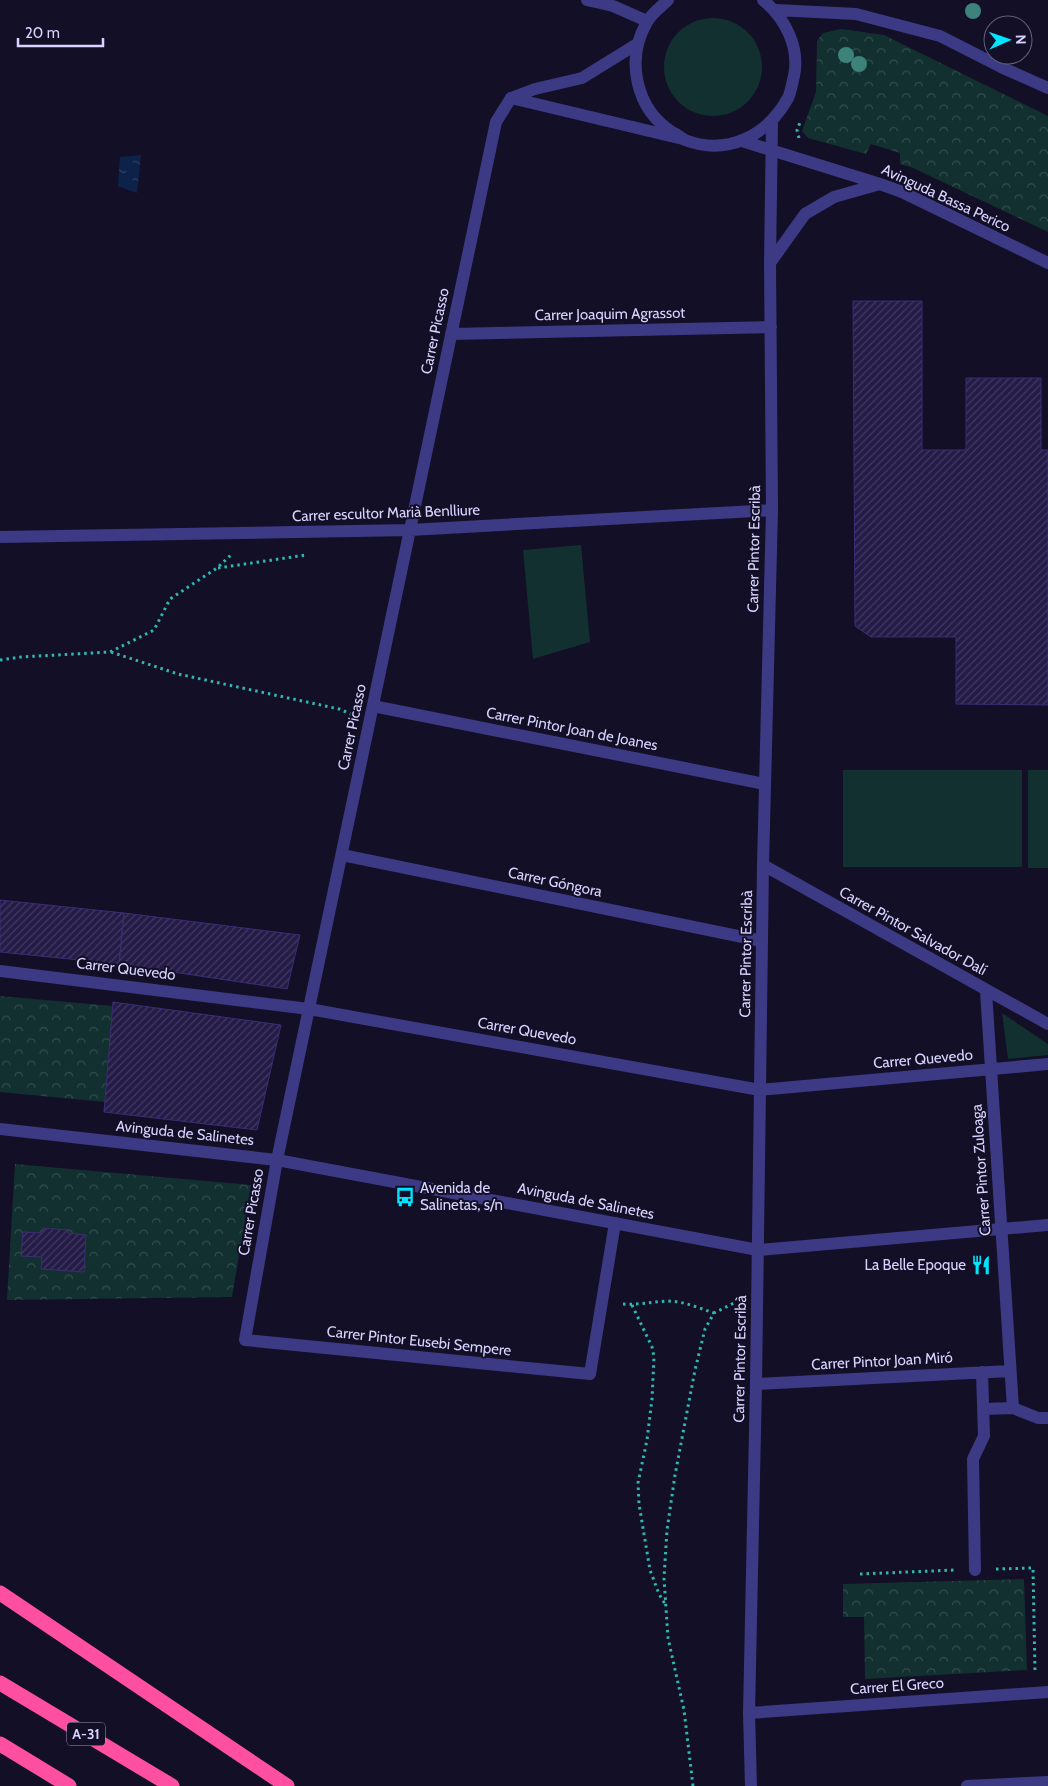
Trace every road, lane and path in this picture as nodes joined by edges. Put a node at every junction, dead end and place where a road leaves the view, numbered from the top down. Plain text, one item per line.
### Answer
1 (587, 0) edge
2 (668, 0) edge
3 (762, 0) edge
4 (776, 10) junction
5 (647, 20) junction
6 (637, 44) junction
7 (1048, 88) edge
8 (511, 98) junction
9 (803, 113) dead end
10 (772, 122) junction
11 (685, 140) junction
12 (742, 141) junction
13 (800, 142) dead end
14 (772, 150) junction
15 (880, 184) junction
16 (770, 263) junction
17 (1048, 263) edge
18 (770, 327) junction
19 (451, 334) junction
20 (772, 510) junction
21 (410, 530) junction
22 (242, 534) junction
23 (0, 537) edge
24 (110, 652) junction
25 (0, 660) edge
26 (373, 706) junction
27 (370, 720) junction
28 (765, 784) junction
29 (342, 855) junction
30 (763, 865) junction
31 (762, 941) junction
32 (0, 971) edge
33 (986, 991) junction
34 (309, 1008) junction
35 (1048, 1024) edge
36 (1048, 1064) edge
37 (992, 1069) junction
38 (760, 1090) junction
39 (0, 1129) edge
40 (277, 1160) junction
41 (615, 1223) junction
42 (1048, 1225) edge
43 (1001, 1229) junction
44 (758, 1250) junction
45 (758, 1294) junction
46 (602, 1301) junction
47 (632, 1305) junction
48 (714, 1313) junction
49 (245, 1340) joint
50 (1010, 1371) junction
51 (982, 1372) junction
52 (756, 1384) junction
53 (1013, 1408) junction
54 (984, 1409) junction
55 (1048, 1418) edge
56 (976, 1570) dead end
57 (0, 1593) edge
58 (666, 1605) junction
59 (1033, 1607) dead end
60 (1034, 1649) dead end
61 (0, 1683) edge
62 (1048, 1692) edge
63 (749, 1714) junction
64 (0, 1744) edge
65 (1048, 1782) edge
66 (69, 1786) edge
67 (172, 1786) edge
68 (287, 1786) edge
69 (693, 1786) edge
70 (751, 1786) edge
71 (967, 1786) edge

1 - 5 street
2 - 5 street
3 - 4 street
4 - 7 street
4 - 10 street
5 - 6 street
6 - 8 street
6 - 11 street
8 - 11 street
8 - 19 street, Carrer Picasso
9 - 13 path
10 - 12 street
10 - 14 street, Carrer Pintor Escribà
11 - 12 street
12 - 14 street, Avinguda Bassa Perico
14 - 15 street, Avinguda Bassa Perico
14 - 16 street, Carrer Pintor Escribà
15 - 16 street
15 - 17 street, Avinguda Bassa Perico
16 - 18 street, Carrer Pintor Escribà
18 - 19 street, Carrer Joaquim Agrassot
18 - 20 street, Carrer Pintor Escribà
19 - 21 street, Carrer Picasso
20 - 21 street, Carrer escultor Marià Benlliure
20 - 28 street, Carrer Pintor Escribà
21 - 22 street, Carrer escultor Marià Benlliure
21 - 26 street, Carrer Picasso
22 - 23 street, Carrer escultor Marià Benlliure
22 - 24 path
24 - 25 path
24 - 27 path
26 - 27 street, Carrer Picasso
26 - 28 street, Carrer Pintor Joan de Joanes
27 - 29 street, Carrer Picasso
28 - 30 street, Carrer Pintor Escribà
29 - 31 street, Carrer Góngora
29 - 34 street, Carrer Picasso
30 - 31 street, Carrer Pintor Escribà
30 - 33 street, Carrer Pintor Salvador Dalí
31 - 38 street, Carrer Pintor Escribà
32 - 34 street, Carrer Quevedo
33 - 35 street, Carrer Pintor Salvador Dalí
33 - 37 street, Carrer Pintor Zuloaga
34 - 38 street, Carrer Quevedo
34 - 40 street, Carrer Picasso
36 - 37 street, Carrer Quevedo
37 - 38 street, Carrer Quevedo
37 - 43 street, Carrer Pintor Zuloaga
38 - 44 street, Carrer Pintor Escribà
39 - 40 street, Avinguda de Salinetes
40 - 41 street, Avinguda de Salinetes
40 - 49 street, Carrer Picasso
41 - 44 street, Avinguda de Salinetes
41 - 46 street
42 - 43 street, Avinguda de Salinetes
43 - 44 street, Avinguda de Salinetes
43 - 50 street, Carrer Pintor Zuloaga
44 - 45 street, Carrer Pintor Escribà
45 - 48 path
45 - 52 street, Carrer Pintor Escribà
46 - 47 path
46 - 49 street, Carrer Pintor Eusebi Sempere
47 - 48 path
47 - 58 path
48 - 58 path
50 - 51 street, Carrer Pintor Joan Miró
50 - 53 street, Carrer Pintor Zuloaga
51 - 52 street, Carrer Pintor Joan Miró
51 - 54 street
52 - 63 street, Carrer Pintor Escribà
53 - 54 street
53 - 55 street
54 - 56 street
57 - 68 highway
58 - 69 path
59 - 60 path
61 - 67 highway, A-31
62 - 63 street, Carrer El Greco
63 - 70 street, Carrer Pintor Escribà
64 - 66 highway
65 - 71 street

